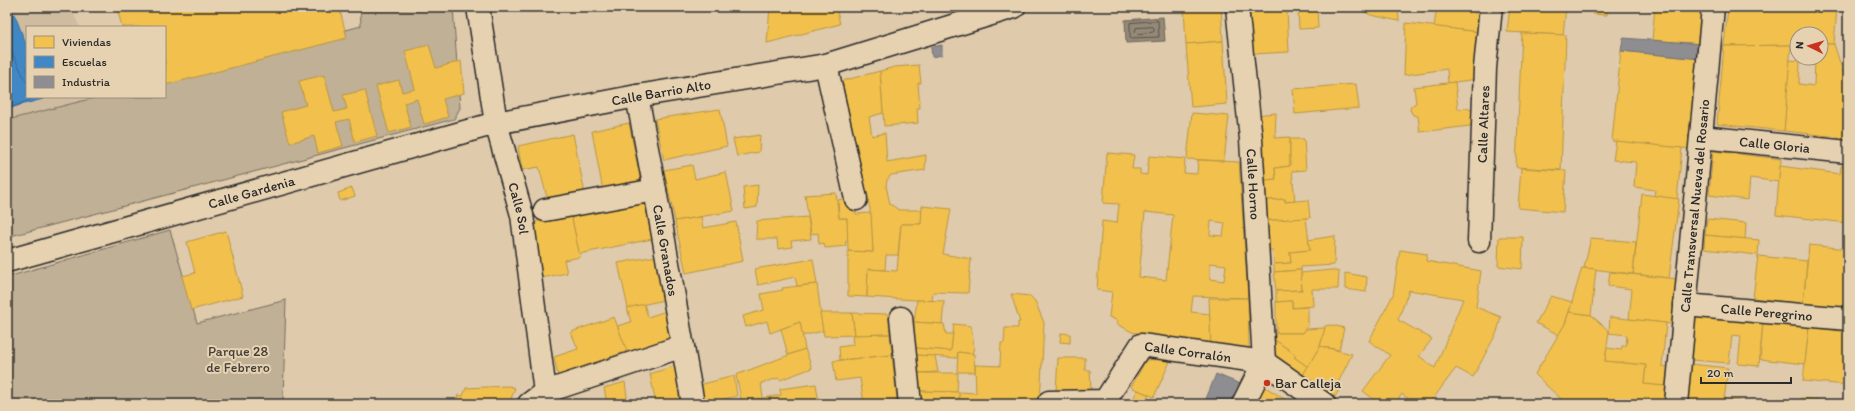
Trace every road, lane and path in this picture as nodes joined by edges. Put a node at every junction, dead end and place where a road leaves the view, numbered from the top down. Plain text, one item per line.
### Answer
1 (478, 7) edge
2 (1014, 7) edge
3 (1237, 7) edge
4 (1491, 7) edge
5 (1713, 7) edge
6 (986, 12) edge
7 (826, 65) junction
8 (636, 96) junction
9 (496, 123) junction
10 (1701, 137) junction
11 (1848, 152) edge
12 (655, 190) junction
13 (856, 199) dead end
14 (545, 210) dead end
15 (1479, 241) dead end
16 (7, 260) edge
17 (1685, 305) junction
18 (901, 318) dead end
19 (1848, 319) edge
20 (683, 346) junction
21 (1264, 362) junction
22 (537, 398) edge
23 (81, 404) edge
24 (86, 404) edge
25 (693, 404) edge
26 (910, 404) edge
27 (1049, 404) edge
28 (1243, 404) edge
29 (1324, 404) edge
30 (1676, 404) edge

1 - 9 street, Calle Sol
2 - 6 street, Calle Barrio Alto
3 - 21 street, Calle Horno
4 - 15 street, Calle Altares
5 - 10 street, Calle Transversal Nueva del Rosario
6 - 7 street, Calle Barrio Alto
7 - 8 street, Calle Barrio Alto
7 - 13 street
8 - 9 street, Calle Barrio Alto
8 - 12 street, Calle Granados
9 - 16 street, Calle Gardenia
9 - 22 street, Calle Sol
10 - 11 street, Calle Gloria
10 - 17 street, Calle Transversal Nueva del Rosario
12 - 14 street
12 - 20 street, Calle Granados
17 - 19 street, Calle Peregrino
17 - 30 street, Calle Transversal Nueva del Rosario
18 - 26 street
20 - 22 street
20 - 25 street, Calle Granados
21 - 27 street, Calle Corralón
21 - 28 street
21 - 29 street
23 - 24 path

